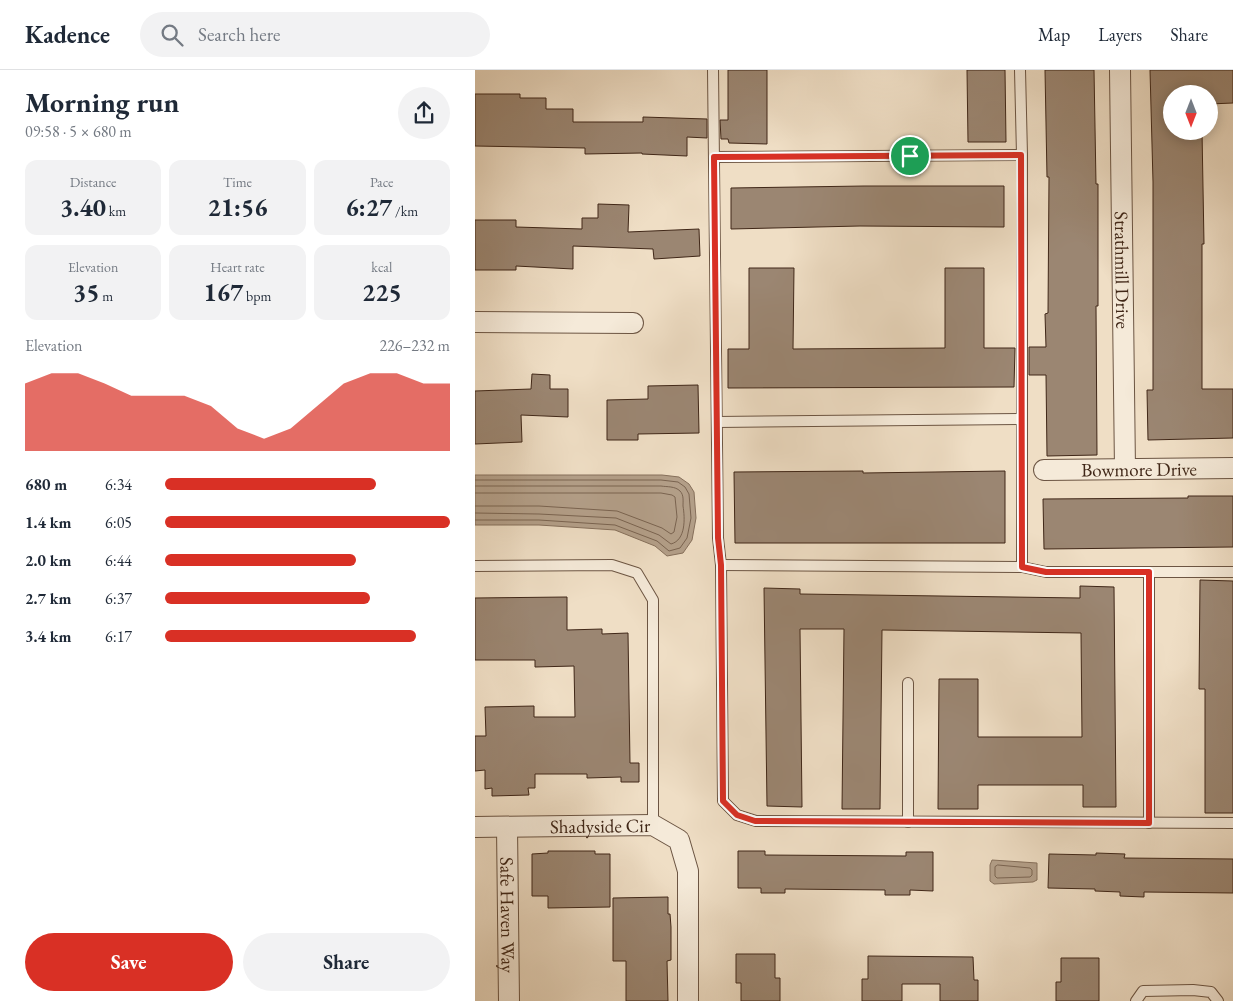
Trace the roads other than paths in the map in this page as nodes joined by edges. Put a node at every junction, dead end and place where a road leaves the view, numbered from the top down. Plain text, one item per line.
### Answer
1 (713, 70) edge
2 (1020, 70) edge
3 (1120, 70) edge
4 (1021, 155) junction
5 (714, 157) junction
6 (475, 322) edge
7 (633, 323) dead end
8 (1022, 419) junction
9 (717, 422) junction
10 (1233, 468) edge
11 (1125, 469) junction
12 (1044, 470) dead end
13 (721, 565) junction
14 (475, 566) edge
15 (1022, 567) junction
16 (1149, 572) junction
17 (1233, 572) edge
18 (908, 683) dead end
19 (908, 822) junction
20 (1149, 823) junction
21 (1233, 823) edge
22 (653, 825) junction
23 (475, 827) edge
24 (507, 828) junction
25 (509, 1001) edge
26 (688, 1001) edge
27 (1136, 1001) edge
28 (1218, 1001) edge

1 - 5 lane
2 - 4 lane
3 - 11 street, Strathmill Drive
4 - 5 lane
4 - 8 lane
5 - 9 lane
6 - 7 street
8 - 9 lane
8 - 15 lane
9 - 13 lane
10 - 11 street, Bowmore Drive
11 - 12 street, Bowmore Drive
13 - 15 lane
13 - 19 lane
14 - 22 lane
15 - 16 lane
16 - 17 lane
16 - 20 lane
18 - 19 lane
19 - 20 lane
20 - 21 lane
22 - 24 street, Shadyside Cir
22 - 26 street, Shadyside Cir
23 - 24 street, Shadyside Cir
24 - 25 street, Safe Haven Way
27 - 28 lane

